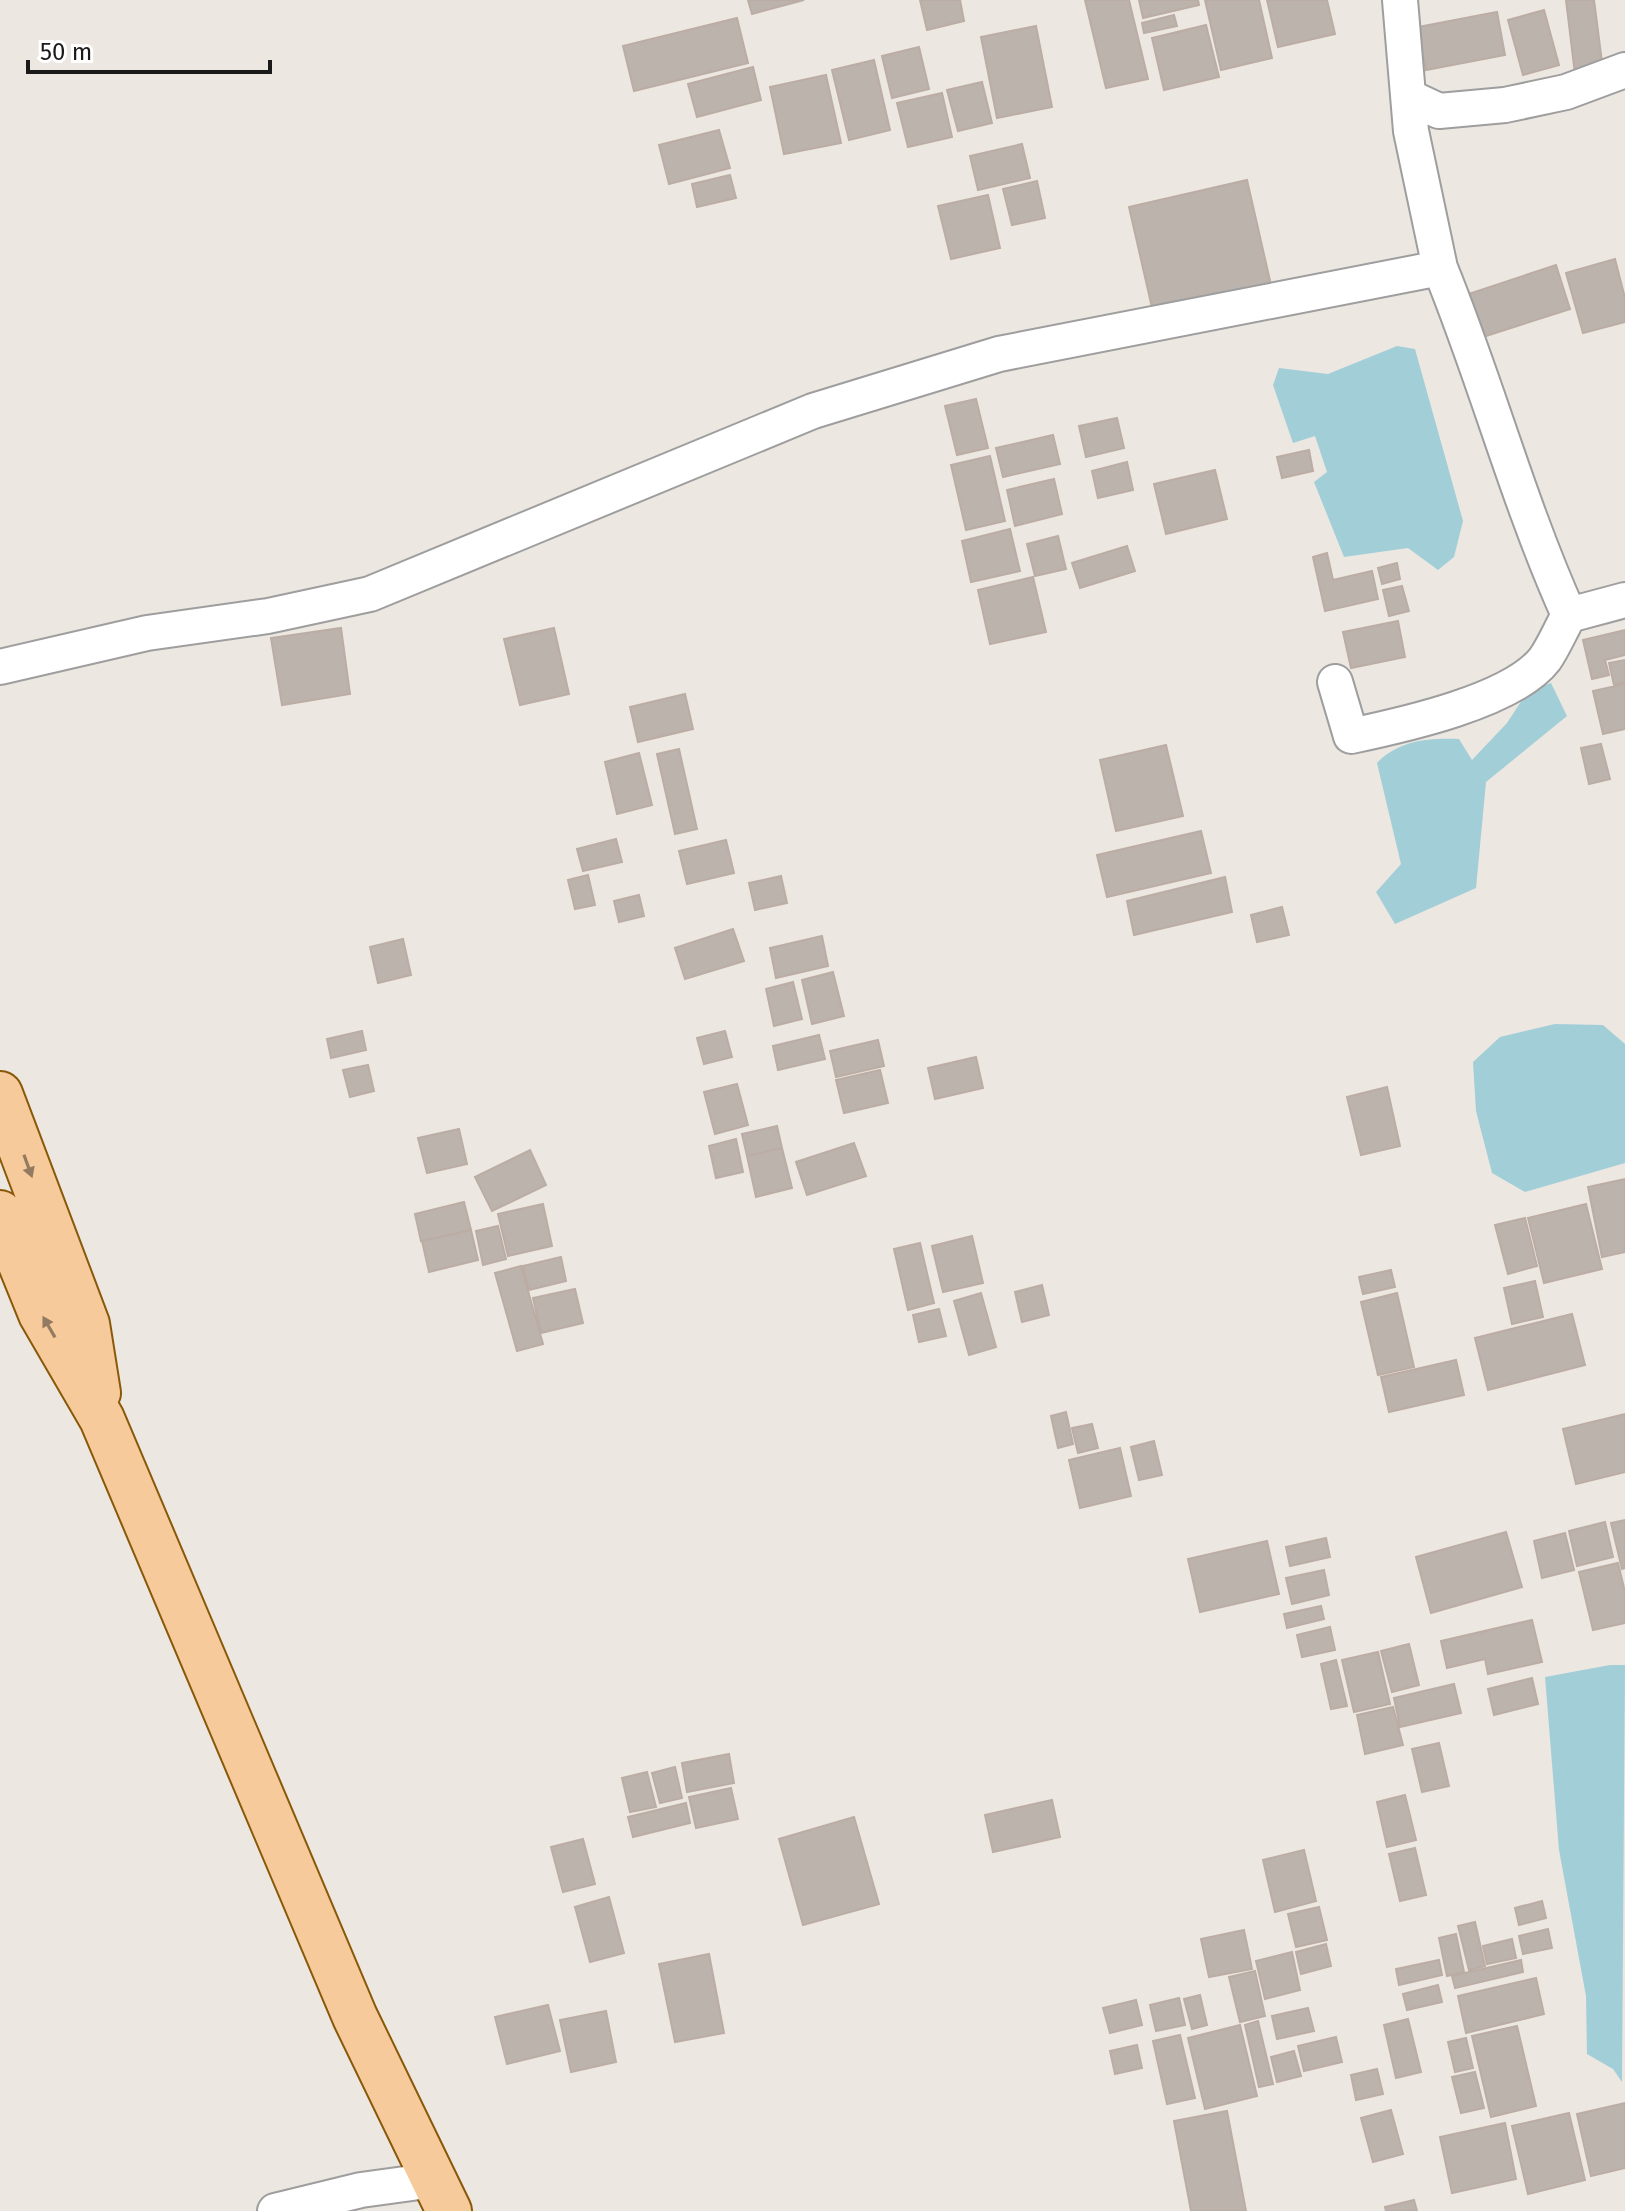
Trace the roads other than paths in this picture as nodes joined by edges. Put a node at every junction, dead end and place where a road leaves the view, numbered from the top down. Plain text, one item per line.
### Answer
1 (1400, 0) edge
2 (1625, 70) edge
3 (1409, 97) junction
4 (1440, 268) junction
5 (1625, 600) edge
6 (1569, 615) junction
7 (0, 667) edge
8 (1335, 682) dead end
9 (0, 1094) edge
10 (0, 1213) edge
11 (102, 1419) junction
12 (441, 2196) edge
13 (275, 2211) edge

1 - 3 street
2 - 3 street
3 - 4 street
4 - 6 street
4 - 7 street
5 - 6 street
6 - 8 street
9 -> 11 main road
11 -> 10 main road
11 - 12 main road
12 - 13 street

